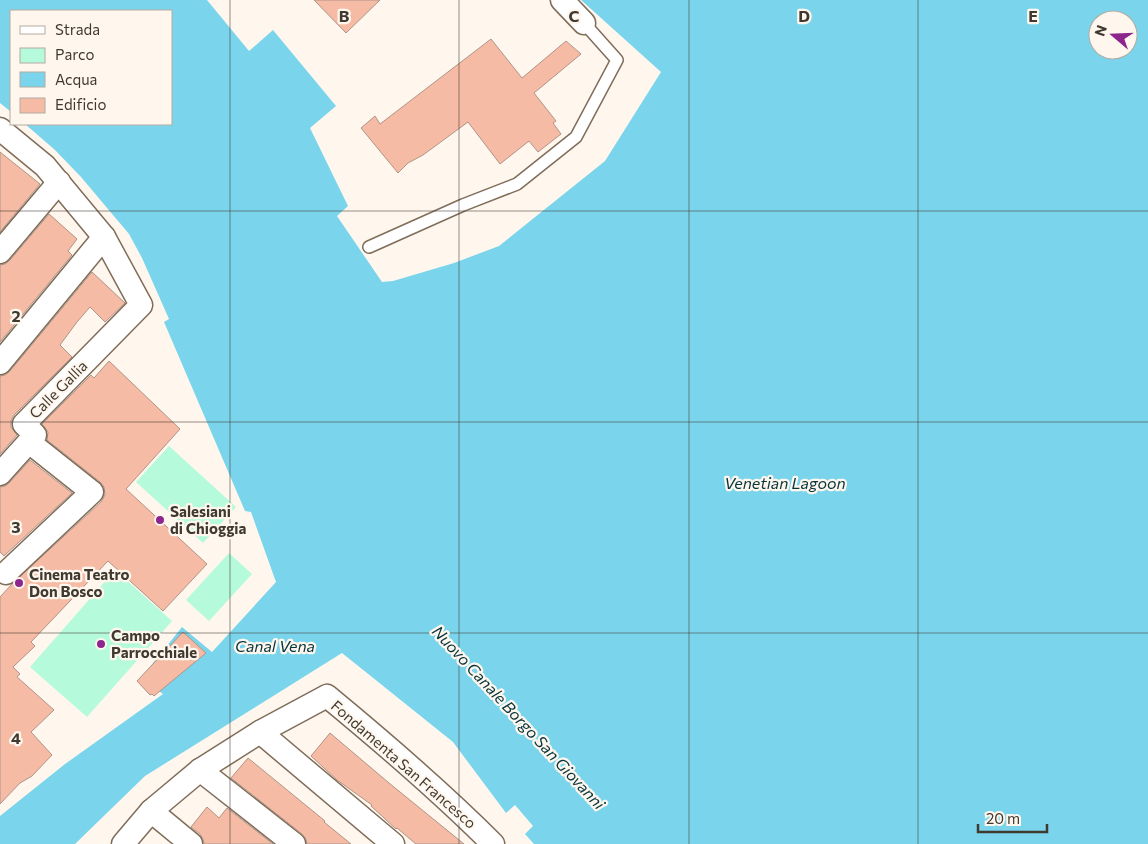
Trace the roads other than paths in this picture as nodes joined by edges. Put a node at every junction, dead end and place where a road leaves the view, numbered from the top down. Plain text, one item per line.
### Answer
1 (562, 0) edge
2 (584, 23) joint
3 (1, 131) edge
4 (59, 182) junction
5 (104, 238) junction
6 (369, 247) dead end
7 (0, 252) edge
8 (0, 363) edge
9 (30, 442) junction
10 (0, 474) edge
11 (2, 573) edge
12 (260, 732) junction
13 (200, 770) junction
14 (151, 811) junction
15 (122, 844) edge
16 (191, 844) edge
17 (294, 844) edge
18 (393, 844) edge
19 (492, 844) edge

1 - 2 street
2 - 6 lane
3 - 4 street
4 - 5 street
4 - 7 street
5 - 8 street
5 - 9 street, Calle Gallia
9 - 10 street, Calle Gallia
9 - 11 street
12 - 13 street, Fondamenta San Francesco
12 - 18 street
12 - 19 street, Fondamenta San Francesco
13 - 14 street, Fondamenta San Francesco
13 - 17 street
14 - 15 street, Fondamenta San Francesco
14 - 16 street

